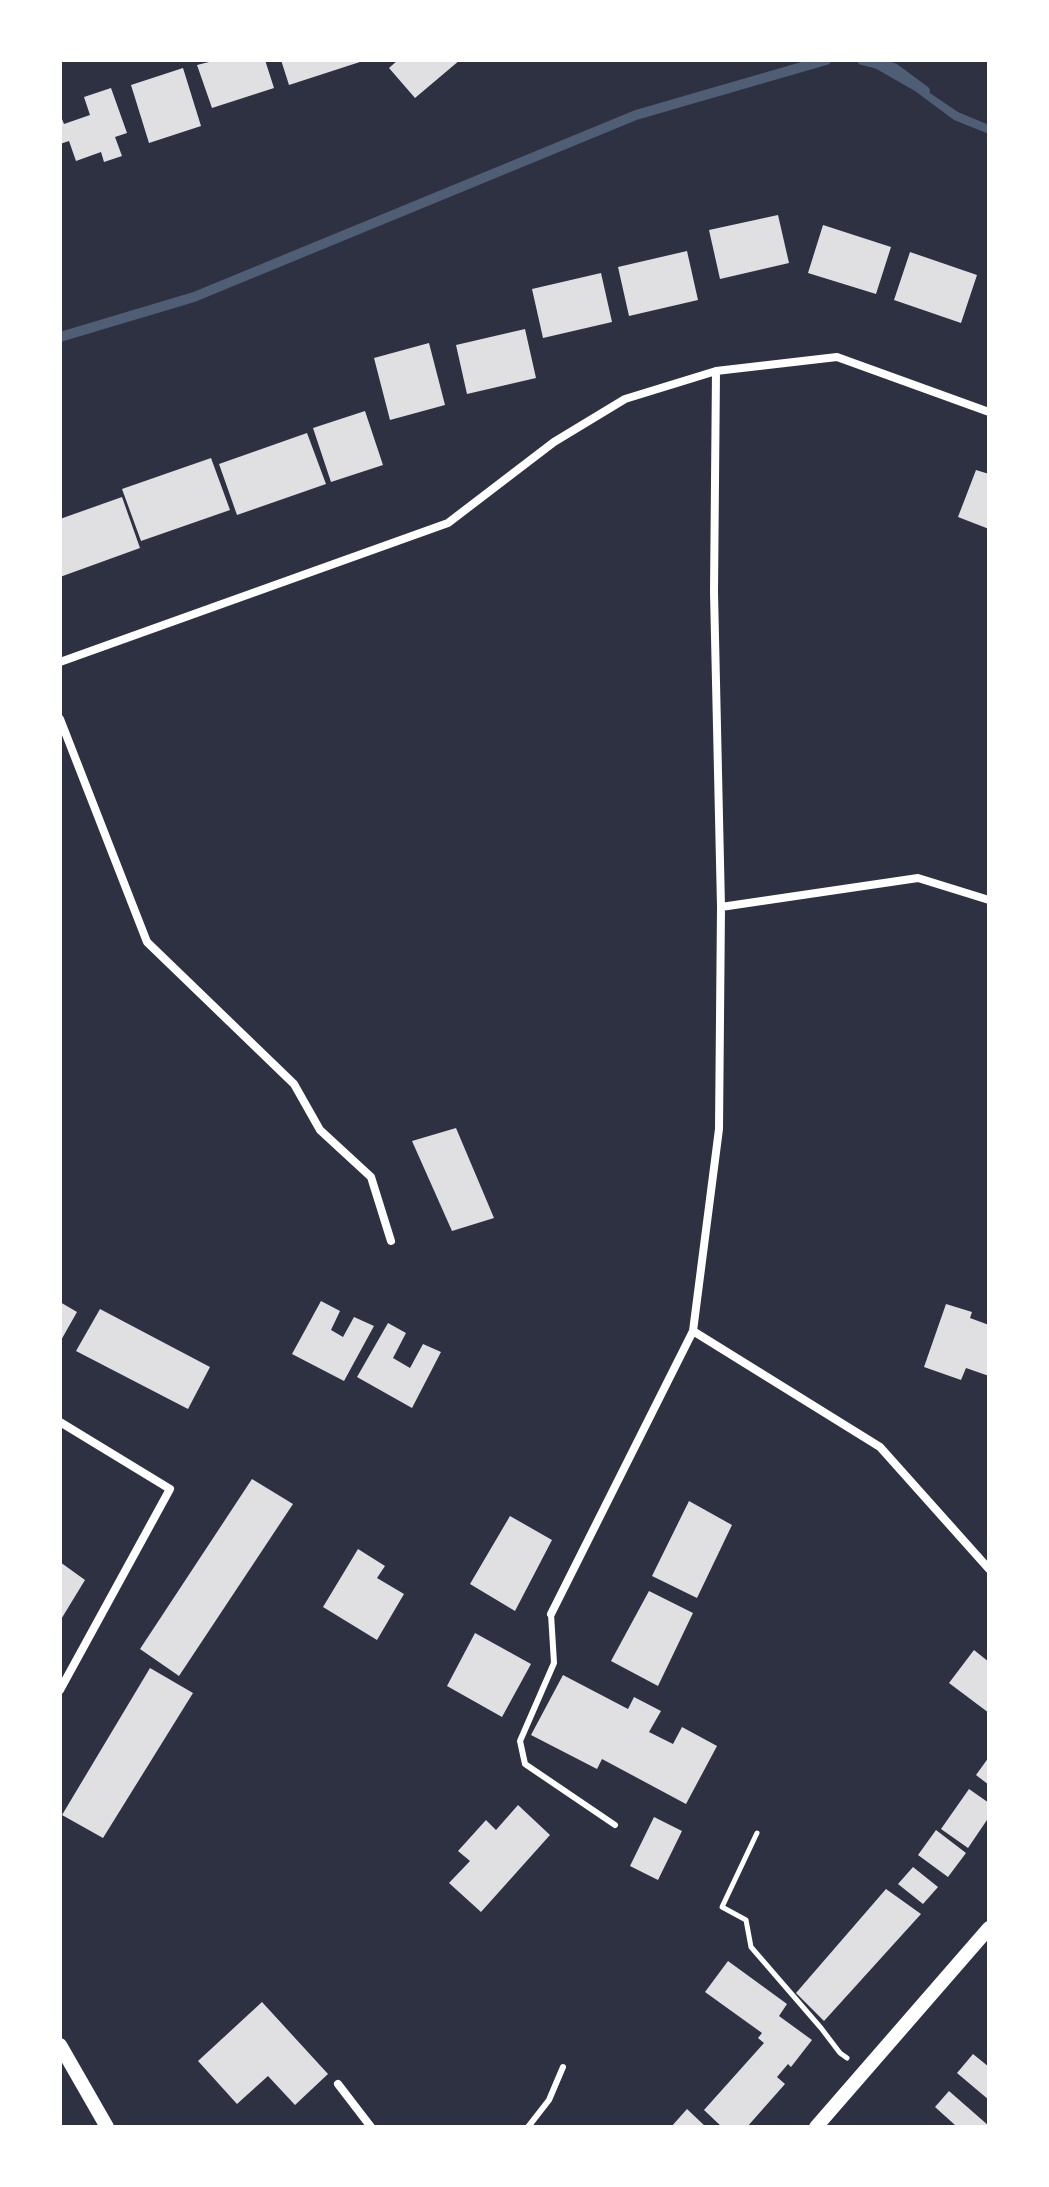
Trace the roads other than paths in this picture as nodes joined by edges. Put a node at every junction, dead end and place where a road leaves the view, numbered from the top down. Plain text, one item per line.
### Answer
1 (716, 371) junction
2 (989, 412) edge
3 (60, 662) edge
4 (60, 719) edge
5 (989, 900) edge
6 (721, 907) junction
7 (391, 1241) dead end
8 (693, 1331) junction
9 (60, 1422) edge
10 (989, 1569) edge
11 (551, 1614) joint
12 (61, 1686) edge
13 (615, 1825) dead end
14 (989, 1928) edge
15 (60, 2045) edge
16 (563, 2067) dead end
17 (338, 2084) dead end
18 (107, 2127) edge
19 (371, 2127) edge
20 (528, 2127) edge
21 (816, 2127) edge

1 - 2 street
1 - 3 street
1 - 6 street
4 - 7 street
5 - 6 street
6 - 8 street
8 - 10 street
8 - 11 street
9 - 12 street
11 - 13 lane
14 - 21 street
15 - 18 street
16 - 20 lane
17 - 19 street

